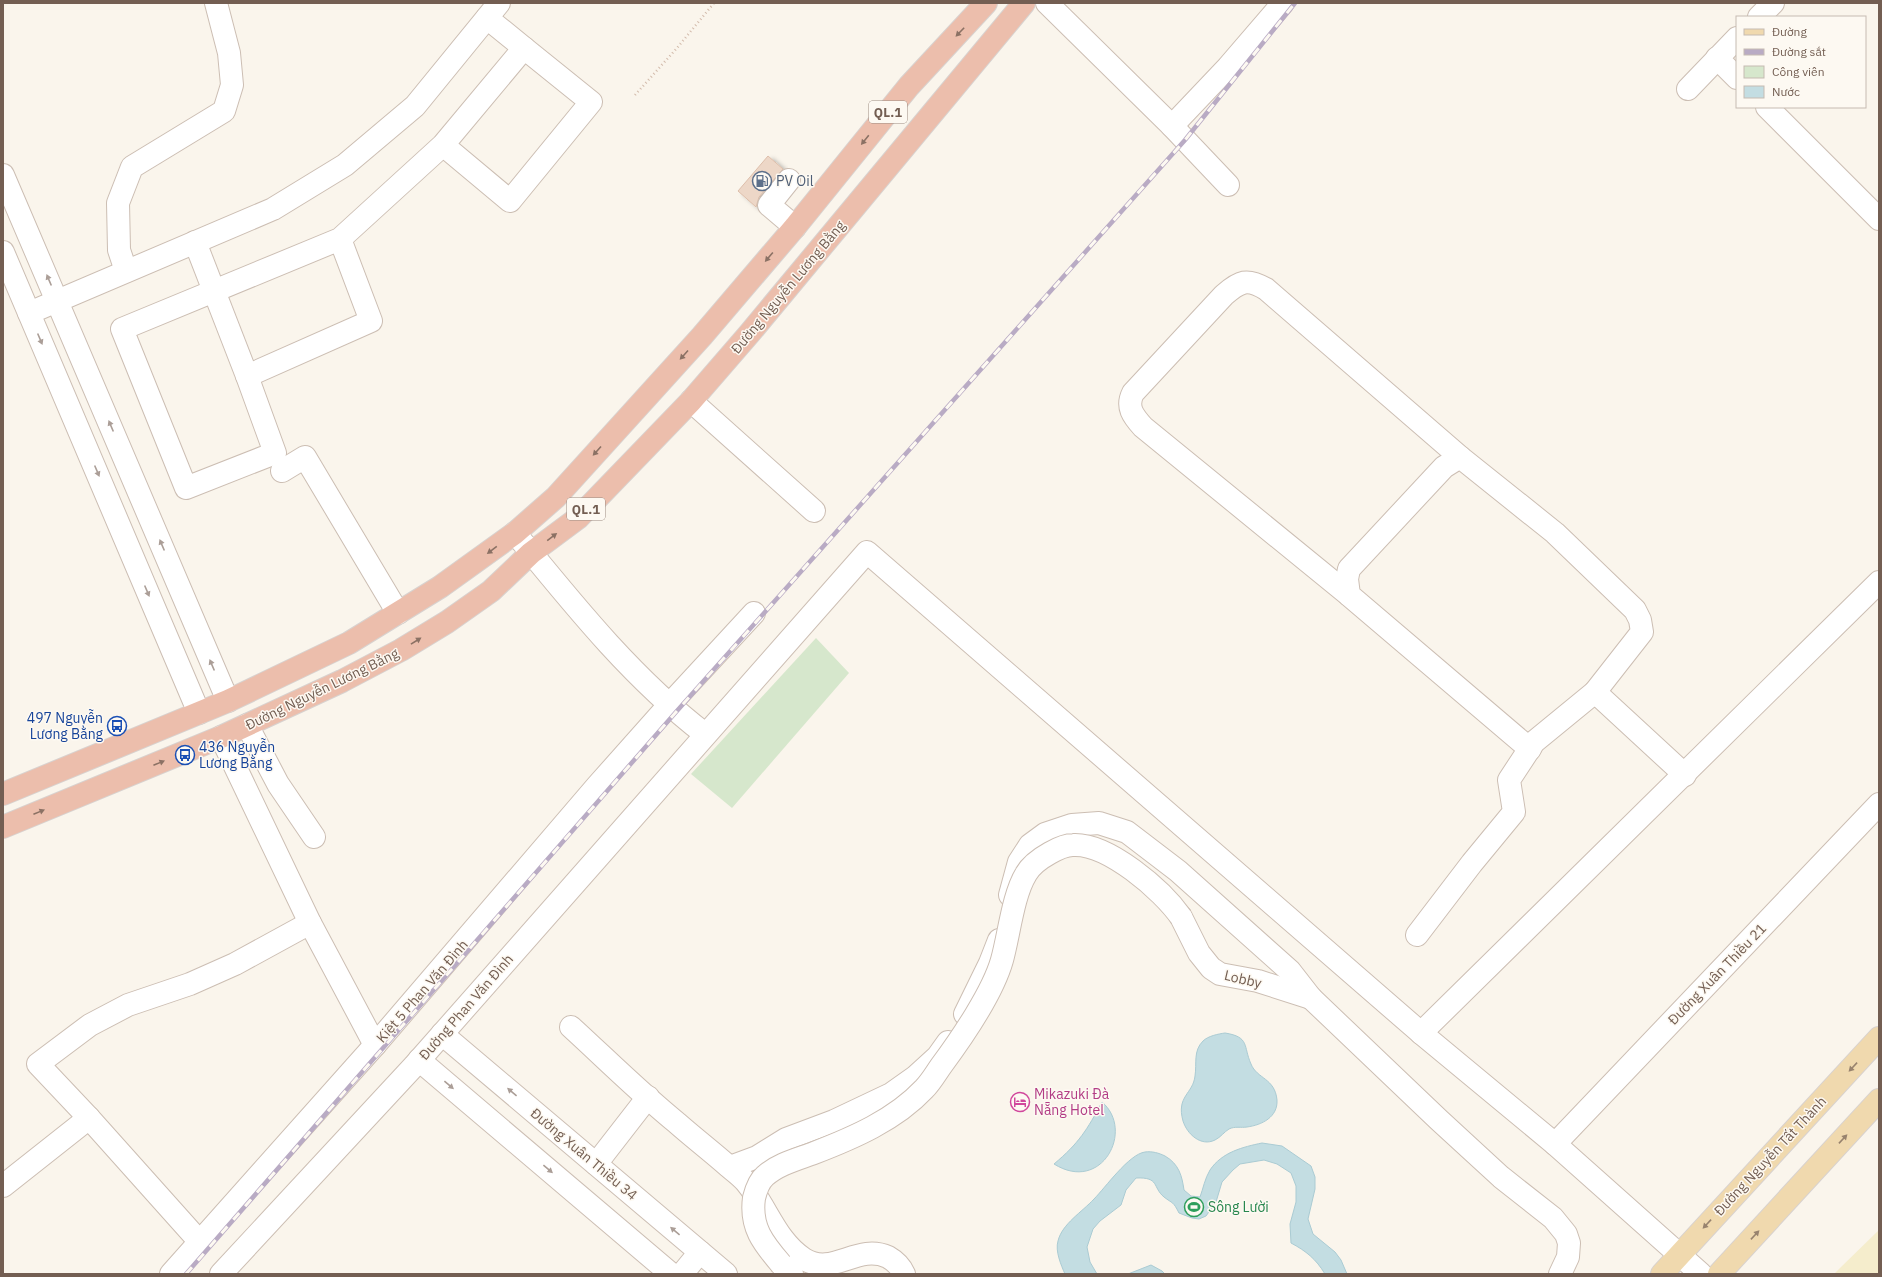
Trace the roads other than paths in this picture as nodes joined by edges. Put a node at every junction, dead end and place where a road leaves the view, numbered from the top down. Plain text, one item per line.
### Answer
1 (216, 3) edge
2 (986, 3) edge
3 (1024, 3) edge
4 (1047, 3) edge
5 (1283, 3) edge
6 (1773, 3) edge
7 (493, 10) edge
8 (1760, 16) edge
9 (1736, 39) edge
10 (524, 48) junction
11 (1717, 58) junction
12 (1736, 77) edge
13 (1688, 89) dead end
14 (1767, 108) edge
15 (1172, 126) junction
16 (443, 145) junction
17 (3, 175) edge
18 (789, 180) dead end
19 (1228, 184) dead end
20 (1879, 219) edge
21 (794, 227) junction
22 (340, 239) junction
23 (195, 242) junction
24 (3, 252) edge
25 (126, 271) junction
26 (214, 291) junction
27 (57, 300) junction
28 (30, 313) junction
29 (247, 376) junction
30 (691, 401) junction
31 (1460, 456) junction
32 (282, 471) dead end
33 (814, 511) dead end
34 (515, 533) junction
35 (531, 553) junction
36 (1879, 582) edge
37 (1349, 595) junction
38 (398, 613) junction
39 (754, 613) dead end
40 (1595, 692) junction
41 (228, 701) junction
42 (669, 704) junction
43 (199, 713) junction
44 (248, 725) junction
45 (705, 734) junction
46 (221, 737) junction
47 (1530, 749) junction
48 (1684, 775) junction
49 (3, 794) edge
50 (1879, 804) edge
51 (3, 827) edge
52 (314, 837) dead end
53 (310, 923) junction
54 (1417, 935) dead end
55 (1311, 998) junction
56 (571, 1027) dead end
57 (1421, 1033) junction
58 (442, 1034) junction
59 (1879, 1038) edge
60 (375, 1046) junction
61 (419, 1060) junction
62 (648, 1097) junction
63 (1879, 1100) edge
64 (89, 1118) junction
65 (1556, 1144) junction
66 (596, 1164) junction
67 (730, 1168) junction
68 (3, 1186) edge
69 (199, 1241) junction
70 (700, 1252) junction
71 (1679, 1255) junction
72 (787, 1269) edge
73 (171, 1274) edge
74 (220, 1274) edge
75 (671, 1274) edge
76 (682, 1274) edge
77 (726, 1274) edge
78 (904, 1274) edge
79 (1560, 1274) edge
80 (1662, 1274) edge
81 (1701, 1274) edge
82 (1719, 1274) edge

1 - 25 street
2 -> 21 highway, QL.1
3 - 30 highway, Đường Nguyễn Lương Bằng / QL.1
4 - 15 street
5 - 15 street
6 - 8 street
7 - 10 street
7 - 23 street
9 - 11 street
10 - 16 street
10 - 16 street
11 - 12 street
11 - 13 street
14 - 20 street
15 - 19 street
16 - 22 street
27 -> 17 street
18 - 21 street
21 -> 34 highway, QL.1
22 - 26 street
22 - 29 street
23 - 25 street
23 - 26 street
24 - 28 street
25 - 27 street
26 - 29 street
26 - 29 street
27 - 28 street
41 -> 27 street
28 -> 43 street
30 - 33 street
35 -> 30 highway, Đường Nguyễn Lương Bằng / QL.1
31 - 37 street
31 - 37 street
31 - 40 street
32 - 38 street
34 - 35 street
34 -> 38 highway, QL.1
35 - 42 street
44 -> 35 highway, Đường Nguyễn Lương Bằng / QL.1
36 - 48 street
37 - 47 street
38 - 41 highway, QL.1
39 - 42 street, Kiệt 5 Phan Văn Đình
40 - 47 street
40 - 48 street
41 - 43 highway, QL.1
42 - 45 street
42 - 60 street, Kiệt 5 Phan Văn Đình
43 - 49 highway, QL.1
44 - 46 highway, Đường Nguyễn Lương Bằng / QL.1
44 - 52 street
45 - 57 street, Đường Phan Văn Đình
45 - 58 street, Đường Phan Văn Đình
51 -> 46 highway, Đường Nguyễn Lương Bằng / QL.1
46 - 53 street
47 - 54 street
48 - 57 street
50 - 65 street, Đường Xuân Thiều 21
53 - 60 street
53 - 64 street
55 - 67 street
55 - 72 street, Lobby, bridge
55 - 79 street
56 - 62 street
57 - 65 street
58 - 61 street, Đường Phan Văn Đình
66 -> 58 street, Đường Xuân Thiều 34
59 -> 71 main road, Đường Nguyễn Tất Thành
60 - 69 street, Kiệt 5 Phan Văn Đình
61 - 74 street, Đường Phan Văn Đình
61 -> 75 street
62 - 66 street
62 - 67 street
82 -> 63 main road
64 - 68 street
64 - 69 street
65 - 71 street
70 -> 66 street, Đường Xuân Thiều 34
67 - 78 street
69 - 73 street, Kiệt 5 Phan Văn Đình
70 - 76 street
70 - 77 street, Đường Xuân Thiều 34
71 - 80 main road, Đường Nguyễn Tất Thành
71 - 81 street

